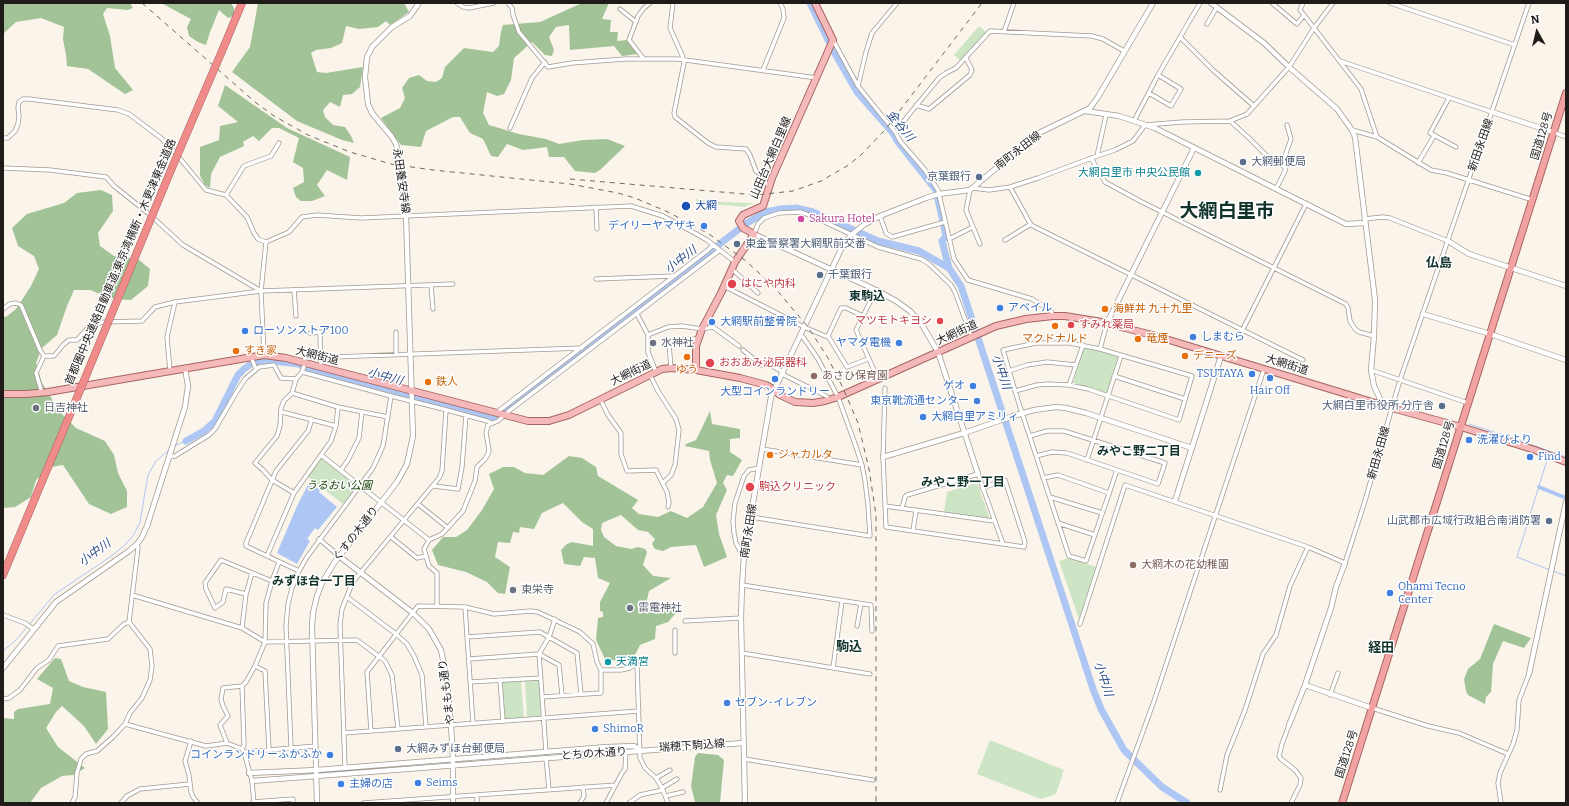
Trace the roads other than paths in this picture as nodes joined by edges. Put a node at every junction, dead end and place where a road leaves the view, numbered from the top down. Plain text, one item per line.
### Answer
1 (242, 3) edge
2 (419, 3) edge
3 (457, 3) edge
4 (494, 3) edge
5 (508, 3) edge
6 (650, 3) edge
7 (673, 3) edge
8 (780, 3) edge
9 (815, 3) edge
10 (897, 3) edge
11 (1014, 3) edge
12 (1153, 3) edge
13 (1200, 3) edge
14 (1212, 3) edge
15 (1272, 3) edge
16 (1303, 3) edge
17 (1333, 3) edge
18 (1390, 3) edge
19 (1529, 3) edge
20 (1217, 7) junction
21 (620, 9) dead end
22 (1304, 15) junction
23 (636, 22) junction
24 (1207, 24) dead end
25 (1314, 28) junction
26 (1004, 32) junction
27 (1180, 37) junction
28 (833, 40) junction
29 (1515, 44) junction
30 (1124, 51) junction
31 (643, 58) junction
32 (966, 58) junction
33 (684, 60) junction
34 (1340, 61) junction
35 (545, 62) junction
36 (1289, 67) junction
37 (763, 70) junction
38 (1158, 75) junction
39 (817, 78) junction
40 (858, 86) junction
41 (1149, 92) junction
42 (1566, 93) edge
43 (1449, 98) junction
44 (916, 105) junction
45 (1254, 106) junction
46 (1085, 111) junction
47 (1492, 112) junction
48 (1106, 115) junction
49 (1134, 121) junction
50 (1230, 121) junction
51 (1145, 125) junction
52 (1287, 125) dead end
53 (510, 128) dead end
54 (1352, 130) junction
55 (1554, 132) junction
56 (896, 133) junction
57 (1434, 136) junction
58 (1566, 137) edge
59 (3, 138) edge
60 (1377, 138) junction
61 (279, 143) dead end
62 (1456, 147) dead end
63 (1194, 148) junction
64 (1097, 156) junction
65 (1091, 158) junction
66 (1418, 163) junction
67 (1285, 167) junction
68 (3, 168) edge
69 (1469, 180) junction
70 (768, 186) junction
71 (1010, 187) junction
72 (971, 189) junction
73 (1276, 189) junction
74 (939, 194) junction
75 (226, 195) junction
76 (1533, 200) junction
77 (1306, 204) junction
78 (596, 207) junction
79 (1162, 212) junction
80 (406, 215) junction
81 (880, 216) junction
82 (1365, 221) junction
83 (945, 222) junction
84 (1031, 224) junction
85 (973, 227) junction
86 (597, 229) dead end
87 (854, 233) junction
88 (754, 234) junction
89 (949, 239) junction
90 (1005, 240) dead end
91 (1448, 240) junction
92 (266, 242) junction
93 (980, 244) dead end
94 (713, 245) junction
95 (720, 250) junction
96 (735, 262) junction
97 (1274, 267) junction
98 (1511, 268) junction
99 (732, 269) junction
100 (831, 270) junction
101 (1131, 274) junction
102 (674, 276) junction
103 (596, 279) dead end
104 (453, 284) dead end
105 (431, 285) junction
106 (408, 286) junction
107 (724, 286) junction
108 (1566, 286) edge
109 (294, 290) junction
110 (876, 290) junction
111 (261, 291) junction
112 (758, 293) dead end
113 (175, 302) junction
114 (3, 309) edge
115 (433, 309) dead end
116 (637, 314) junction
117 (1423, 314) junction
118 (296, 316) dead end
119 (863, 316) junction
120 (1053, 316) junction
121 (1108, 323) junction
122 (804, 326) junction
123 (702, 329) junction
124 (1242, 331) junction
125 (396, 332) dead end
126 (310, 333) dead end
127 (1490, 334) junction
128 (800, 335) junction
129 (972, 335) junction
130 (648, 336) junction
131 (828, 336) junction
132 (1374, 336) junction
133 (684, 339) dead end
134 (698, 339) junction
135 (670, 344) dead end
136 (1083, 345) junction
137 (739, 346) dead end
138 (582, 348) junction
139 (1100, 349) junction
140 (743, 350) dead end
141 (938, 352) junction
142 (396, 354) junction
143 (410, 354) junction
144 (44, 356) junction
145 (264, 356) junction
146 (1121, 356) junction
147 (1221, 356) junction
148 (251, 357) junction
149 (321, 358) junction
150 (868, 359) junction
151 (1303, 360) dead end
152 (1566, 360) edge
153 (304, 363) junction
154 (1076, 365) junction
155 (321, 367) junction
156 (185, 368) junction
157 (671, 368) junction
158 (256, 369) junction
159 (1264, 369) junction
160 (696, 370) junction
161 (1371, 370) junction
162 (170, 371) junction
163 (1009, 371) junction
164 (302, 372) junction
165 (656, 372) junction
166 (783, 373) junction
167 (650, 374) junction
168 (1114, 376) junction
169 (296, 379) junction
170 (878, 379) junction
171 (1400, 380) junction
172 (1069, 385) junction
173 (885, 388) dead end
174 (412, 390) junction
175 (774, 390) junction
176 (1015, 391) junction
177 (42, 393) junction
178 (292, 393) junction
179 (3, 394) edge
180 (390, 396) junction
181 (1107, 396) junction
182 (838, 397) junction
183 (1185, 399) junction
184 (600, 400) junction
185 (830, 400) junction
186 (413, 401) junction
187 (1468, 403) junction
188 (1383, 405) junction
189 (338, 406) junction
190 (1392, 408) junction
191 (446, 410) junction
192 (282, 412) junction
193 (362, 412) junction
194 (496, 413) junction
195 (1022, 413) junction
196 (466, 415) junction
197 (504, 415) junction
198 (388, 417) junction
199 (1100, 418) junction
200 (312, 420) junction
201 (492, 423) junction
202 (336, 426) junction
203 (1461, 426) junction
204 (964, 433) junction
205 (1030, 436) junction
206 (1093, 440) junction
207 (1192, 448) junction
208 (762, 449) junction
209 (321, 455) junction
210 (1036, 456) junction
211 (169, 457) junction
212 (883, 457) junction
213 (1087, 460) junction
214 (1566, 462) edge
215 (862, 465) junction
216 (759, 468) junction
217 (340, 470) junction
218 (1117, 470) junction
219 (978, 474) junction
220 (1043, 478) junction
221 (272, 480) junction
222 (663, 483) junction
223 (360, 486) junction
224 (434, 486) junction
225 (982, 488) junction
226 (294, 493) junction
227 (1109, 493) junction
228 (1050, 497) junction
229 (1175, 501) junction
230 (1566, 502) edge
231 (381, 503) junction
232 (418, 504) junction
233 (885, 506) junction
234 (668, 507) dead end
235 (902, 508) junction
236 (916, 510) junction
237 (1102, 513) junction
238 (1216, 515) junction
239 (751, 517) junction
240 (405, 521) junction
241 (994, 521) junction
242 (1058, 523) junction
243 (448, 528) junction
244 (913, 531) junction
245 (1095, 535) junction
246 (391, 537) junction
247 (319, 539) junction
248 (429, 540) junction
249 (137, 544) junction
250 (1003, 544) junction
251 (1308, 547) junction
252 (267, 556) junction
253 (339, 556) junction
254 (426, 556) junction
255 (744, 556) junction
256 (279, 562) junction
257 (1345, 563) junction
258 (299, 571) junction
259 (360, 572) junction
260 (252, 573) junction
261 (3, 575) edge
262 (272, 581) junction
263 (742, 585) junction
264 (246, 594) junction
265 (132, 595) junction
266 (347, 597) junction
267 (842, 601) junction
268 (861, 604) junction
269 (437, 606) junction
270 (465, 606) junction
271 (413, 613) junction
272 (3, 615) edge
273 (741, 618) junction
274 (555, 619) junction
275 (685, 621) dead end
276 (129, 622) junction
277 (1080, 624) dead end
278 (858, 626) dead end
279 (242, 628) junction
280 (33, 629) junction
281 (675, 630) dead end
282 (872, 631) dead end
283 (396, 634) junction
284 (467, 637) junction
285 (549, 637) junction
286 (340, 640) junction
287 (312, 641) junction
288 (265, 642) junction
289 (286, 642) junction
290 (675, 653) dead end
291 (742, 653) junction
292 (539, 654) junction
293 (379, 656) junction
294 (469, 658) junction
295 (256, 666) junction
296 (3, 668) edge
297 (832, 668) junction
298 (601, 670) junction
299 (1338, 672) dead end
300 (870, 674) dead end
301 (1529, 674) joint
302 (541, 678) junction
303 (500, 680) junction
304 (470, 682) junction
305 (1305, 685) junction
306 (242, 686) junction
307 (581, 694) junction
308 (562, 695) junction
309 (1330, 695) junction
310 (542, 696) junction
311 (3, 699) edge
312 (1372, 708) junction
313 (639, 710) junction
314 (543, 718) junction
315 (503, 721) junction
316 (474, 723) junction
317 (124, 724) junction
318 (451, 725) junction
319 (1289, 725) joint
320 (426, 727) junction
321 (398, 729) junction
322 (371, 731) junction
323 (344, 733) junction
324 (191, 740) junction
325 (227, 742) junction
326 (743, 743) junction
327 (316, 746) junction
328 (291, 748) junction
329 (243, 750) junction
330 (269, 750) junction
331 (640, 750) junction
332 (626, 751) junction
333 (546, 752) junction
334 (1508, 754) junction
335 (546, 758) junction
336 (744, 759) junction
337 (453, 762) junction
338 (345, 768) junction
339 (670, 770) dead end
340 (317, 772) junction
341 (249, 773) junction
342 (656, 778) junction
343 (677, 780) dead end
344 (873, 780) dead end
345 (252, 781) junction
346 (190, 784) junction
347 (616, 785) junction
348 (583, 787) junction
349 (549, 789) junction
350 (663, 789) junction
351 (1220, 790) dead end
352 (683, 792) dead end
353 (477, 795) junction
354 (453, 796) junction
355 (666, 796) junction
356 (430, 798) junction
357 (254, 802) edge
358 (72, 803) edge
359 (120, 803) edge
360 (198, 803) edge
361 (293, 803) edge
362 (317, 803) edge
363 (364, 803) edge
364 (430, 803) edge
365 (453, 803) edge
366 (477, 803) edge
367 (580, 803) edge
368 (606, 803) edge
369 (629, 803) edge
370 (668, 803) edge
371 (745, 803) edge
372 (1117, 803) edge
373 (1291, 803) edge
374 (1342, 803) edge
375 (1501, 803) edge

1 - 261 highway, 首都圏中央連絡自動車道;東京湾横断・木更津東金道路, bridge
2 - 80 street, 永田養安寺線
3 - 4 street
5 - 35 street
6 - 23 street
7 - 33 street
8 - 37 street
9 - 28 main road
10 - 40 street
11 - 26 street
12 - 30 street, 南町永田線
13 - 27 street
14 - 20 street
15 - 22 street
16 - 22 street
17 - 25 street
18 - 29 street
19 - 29 street, 新田永田線
20 - 24 street
20 - 36 street
21 - 23 street
22 - 25 street
23 - 31 street
25 - 34 street
25 - 36 street
26 - 30 street
26 - 32 street
27 - 38 street
27 - 45 street
28 - 39 main road, 山田台大網白里線
28 - 40 street
29 - 47 street, 新田永田線
30 - 46 street, 南町永田線
31 - 33 street
31 - 35 street
32 - 44 street
32 - 44 street
33 - 37 street
33 - 70 street
34 - 43 street
34 - 60 street
35 - 53 street
36 - 45 street
36 - 54 street
37 - 39 street
38 - 41 street
38 - 41 street
39 - 70 main road, 山田台大網白里線
40 - 56 street
41 - 49 street
42 - 55 highway, 国道128号
43 - 47 street
43 - 57 street
44 - 56 street
45 - 50 street
46 - 48 street
46 - 72 street, 南町永田線
47 - 55 street
47 - 69 street, 新田永田線
48 - 49 street
48 - 64 street
49 - 51 street
50 - 51 street
50 - 67 street
51 - 63 street
51 - 64 street
52 - 67 street
54 - 60 street
54 - 82 street
55 - 58 street
55 - 76 highway, 国道128号
56 - 74 street
57 - 62 street
57 - 66 street
59 - 75 street
60 - 66 street
61 - 75 street
63 - 73 street
63 - 79 street
64 - 65 street
65 - 71 street
65 - 79 street
66 - 69 street
67 - 73 street
68 - 111 street
69 - 76 street
69 - 91 street, 新田永田線
70 - 88 main road, 山田台大網白里線
71 - 72 street
71 - 84 street
72 - 74 street, 南町永田線
72 - 85 street
73 - 77 street
74 - 81 street, 南町永田線
74 - 83 street
75 - 92 street
76 - 98 highway, 国道128号
77 - 82 street
77 - 97 street
78 - 80 street
78 - 86 street
78 - 94 street
79 - 97 street
79 - 101 street
80 - 92 street
80 - 106 street, 永田養安寺線
81 - 83 street
81 - 87 street, 南町永田線
82 - 91 street
82 - 132 street
83 - 89 street
84 - 90 street
84 - 101 street
85 - 89 street
85 - 93 street
87 - 88 street
87 - 100 street, 南町永田線
87 - 129 street
88 - 96 main road
88 - 100 street
89 - 120 street
91 - 98 street
91 - 117 street, 新田永田線
92 - 111 street
94 - 95 street
94 - 102 street
95 - 96 street
95 - 116 street
96 - 99 main road
97 - 124 street
97 - 132 street
98 - 108 street
98 - 127 highway, 国道128号
99 - 107 main road
99 - 112 street
100 - 110 street
100 - 122 street, 南町永田線
101 - 121 street
101 - 124 street
102 - 103 street
102 - 138 street
104 - 105 street
105 - 106 street
105 - 115 street
106 - 109 street
106 - 143 street, 永田養安寺線
107 - 122 street
107 - 123 main road
109 - 111 street
109 - 118 street
110 - 119 street
110 - 141 street
111 - 113 street
111 - 145 street
113 - 144 street
113 - 162 street
114 - 144 street
116 - 130 street
116 - 197 street
117 - 127 street
117 - 171 street, 新田永田線
119 - 131 street
119 - 150 street
120 - 121 main road, 大網街道
120 - 129 main road, 大網街道
121 - 139 street
121 - 147 main road, 大網街道
122 - 128 street, 南町永田線
122 - 131 street
123 - 130 street
123 - 134 main road
123 - 137 street
124 - 151 street
125 - 142 street
126 - 149 street
127 - 152 street
127 - 187 highway, 国道128号
128 - 166 street, 南町永田線
128 - 182 street
129 - 141 main road, 大網街道
130 - 165 street
131 - 150 street
132 - 161 street
133 - 134 street
134 - 160 main road
135 - 157 street
136 - 139 street
136 - 154 street
136 - 163 street
138 - 143 street
138 - 194 street
139 - 146 street
140 - 166 street
141 - 170 main road, 大網街道
141 - 204 street
142 - 143 street
142 - 149 street
143 - 174 street, 永田養安寺線
144 - 177 street
145 - 148 main road, 大網街道
145 - 153 main road, 大網街道
146 - 168 street
146 - 183 street
147 - 159 main road, 大網街道
147 - 207 street
148 - 156 main road, 大網街道
148 - 158 street
149 - 153 street
149 - 155 street
150 - 170 street
153 - 155 main road, 大網街道
153 - 164 street
154 - 163 street
154 - 172 street
155 - 174 main road, 大網街道
156 - 162 main road, 大網街道
156 - 211 street
157 - 160 main road, 大網街道
157 - 165 main road, 大網街道
158 - 169 street
158 - 211 street
159 - 188 main road, 大網街道
159 - 238 street
160 - 175 main road, 大網街道
161 - 171 street
161 - 188 street
162 - 177 main road, 大網街道
163 - 176 street
164 - 169 street
164 - 180 street
165 - 167 main road, 大網街道
166 - 175 street, 南町永田線
166 - 185 street
167 - 184 main road, 大網街道
167 - 222 street
168 - 181 street
168 - 183 street
169 - 178 street
170 - 182 main road, 大網街道
171 - 187 street
171 - 190 street, 新田永田線
172 - 176 street
172 - 181 street
173 - 212 street
174 - 186 street, くすの木通り
174 - 194 main road, 大網街道
175 - 185 main road, 大網街道
175 - 208 street, 南町永田線
176 - 195 street
177 - 179 main road, 大網街道
178 - 189 street
178 - 192 street
180 - 186 street
180 - 198 street
181 - 183 street
181 - 199 street
182 - 185 main road, 大網街道
182 - 215 street
184 - 197 main road, 大網街道
184 - 222 street
186 - 191 street
186 - 231 street, くすの木通り
187 - 203 highway, 国道128号
188 - 190 main road, 大網街道
189 - 193 street
189 - 202 street
190 - 203 main road, 大網街道
190 - 257 street, 新田永田線
191 - 196 street
191 - 224 street
192 - 200 street
192 - 221 street
193 - 198 street
193 - 217 street
194 - 197 main road, 大網街道
195 - 199 street
195 - 204 street
195 - 205 street
196 - 201 street
196 - 224 street
197 - 201 street
198 - 223 street
199 - 206 street
199 - 207 street
200 - 202 street
200 - 221 street
201 - 243 street
202 - 209 street
203 - 214 main road
203 - 312 highway, 国道128号
204 - 212 street
204 - 219 street
205 - 206 street
205 - 210 street
206 - 213 street
206 - 218 street
207 - 229 street
208 - 215 street
208 - 216 street, 南町永田線
209 - 217 street
209 - 226 street
210 - 213 street
210 - 220 street
211 - 249 street
212 - 233 street
213 - 218 street
215 - 239 street
216 - 239 street, 南町永田線
216 - 255 street
217 - 223 street
218 - 227 street
219 - 225 street
219 - 235 street
220 - 227 street
220 - 228 street
221 - 226 street
221 - 252 street
222 - 234 street
223 - 231 street
223 - 247 street
224 - 232 street
225 - 241 street
225 - 250 street
226 - 252 street
227 - 237 street
228 - 237 street
228 - 242 street
229 - 238 street
229 - 277 street
230 - 301 street
231 - 240 street
231 - 253 street, くすの木通り
232 - 240 street
232 - 243 street
233 - 235 street
233 - 244 street
235 - 236 street
236 - 241 street
236 - 244 street
237 - 245 street
238 - 251 street
238 - 372 street
239 - 255 street, 南町永田線
240 - 246 street
240 - 248 street
241 - 250 street
242 - 245 street
242 - 245 street
243 - 248 street
244 - 250 street
246 - 254 street
246 - 259 street
247 - 253 street
247 - 258 street
248 - 254 street
249 - 265 street
249 - 280 street
251 - 257 street
251 - 351 street
252 - 256 street
253 - 259 street, やまもも通り
253 - 287 street, くすの木通り
254 - 269 street
255 - 263 street, 南町永田線
256 - 258 street
256 - 262 street
257 - 305 street, 新田永田線
258 - 289 street
259 - 266 street
259 - 271 street, やまもも通り
260 - 262 street
260 - 264 street
260 - 264 street
262 - 288 street
263 - 267 street
263 - 273 street, 南町永田線
264 - 279 street
265 - 276 street
265 - 279 street
266 - 283 street
266 - 286 street
267 - 268 street
267 - 297 street
268 - 278 street
268 - 282 street
269 - 270 street
269 - 271 street
270 - 274 street
270 - 284 street
271 - 283 street
271 - 318 street, やまもも通り
272 - 280 street
273 - 275 street
273 - 291 street, 南町永田線
274 - 285 street
274 - 298 street
276 - 311 street
276 - 317 street
279 - 288 street
280 - 296 street
281 - 290 street
283 - 293 street
283 - 320 street
284 - 285 street
284 - 294 street
285 - 292 street
285 - 307 street
286 - 287 street
286 - 293 street
286 - 323 street
287 - 289 street
287 - 327 street, くすの木通り
288 - 289 street
288 - 295 street
289 - 328 street
291 - 297 street
291 - 326 street, 南町永田線
292 - 294 street
292 - 302 street
292 - 308 street
293 - 321 street
293 - 322 street
294 - 304 street
295 - 306 street
295 - 330 street
297 - 300 street
298 - 307 street
298 - 313 street
299 - 309 street
301 - 334 street
302 - 303 street
302 - 310 street
303 - 304 street
303 - 315 street
304 - 316 street
305 - 309 street
305 - 319 street, 新田永田線
306 - 325 street
306 - 329 street
307 - 308 street
308 - 310 street
309 - 312 street
310 - 314 street
312 - 334 street
312 - 374 highway, 国道128号
313 - 314 street
313 - 331 street
314 - 315 street
314 - 333 street
315 - 316 street
316 - 318 street
317 - 324 street
317 - 358 street
318 - 320 street
318 - 337 street, やまもも通り
319 - 373 street, 新田永田線
320 - 321 street
321 - 322 street
322 - 323 street
323 - 338 street
324 - 325 street
324 - 346 street
325 - 329 street
326 - 331 street, 瑞穂下駒込線
326 - 336 street, 南町永田線
327 - 328 street
327 - 340 street, くすの木通り
328 - 330 street
329 - 330 street
329 - 341 street
331 - 332 street, とちの木通り
331 - 333 street, とちの木通り
331 - 342 street
332 - 335 street, とちの木通り
332 - 347 street
333 - 337 street, とちの木通り
334 - 375 street
335 - 337 street, とちの木通り
335 - 349 street
336 - 344 street
336 - 371 street, 南町永田線
337 - 338 street, とちの木通り
337 - 340 street, とちの木通り
337 - 354 street, やまもも通り
338 - 340 street, とちの木通り
339 - 342 street
340 - 341 street, とちの木通り
340 - 345 street, とちの木通り
340 - 362 street, くすの木通り
341 - 345 street
342 - 350 street
343 - 350 street
345 - 357 street
346 - 359 street
346 - 360 street
347 - 348 street
347 - 368 street
348 - 349 street
348 - 367 street
349 - 353 street
350 - 355 street
350 - 369 street
352 - 355 street
353 - 354 street
353 - 366 street
354 - 356 street
354 - 365 street, やまもも通り
355 - 370 street
356 - 363 street
356 - 364 street
357 - 361 street

